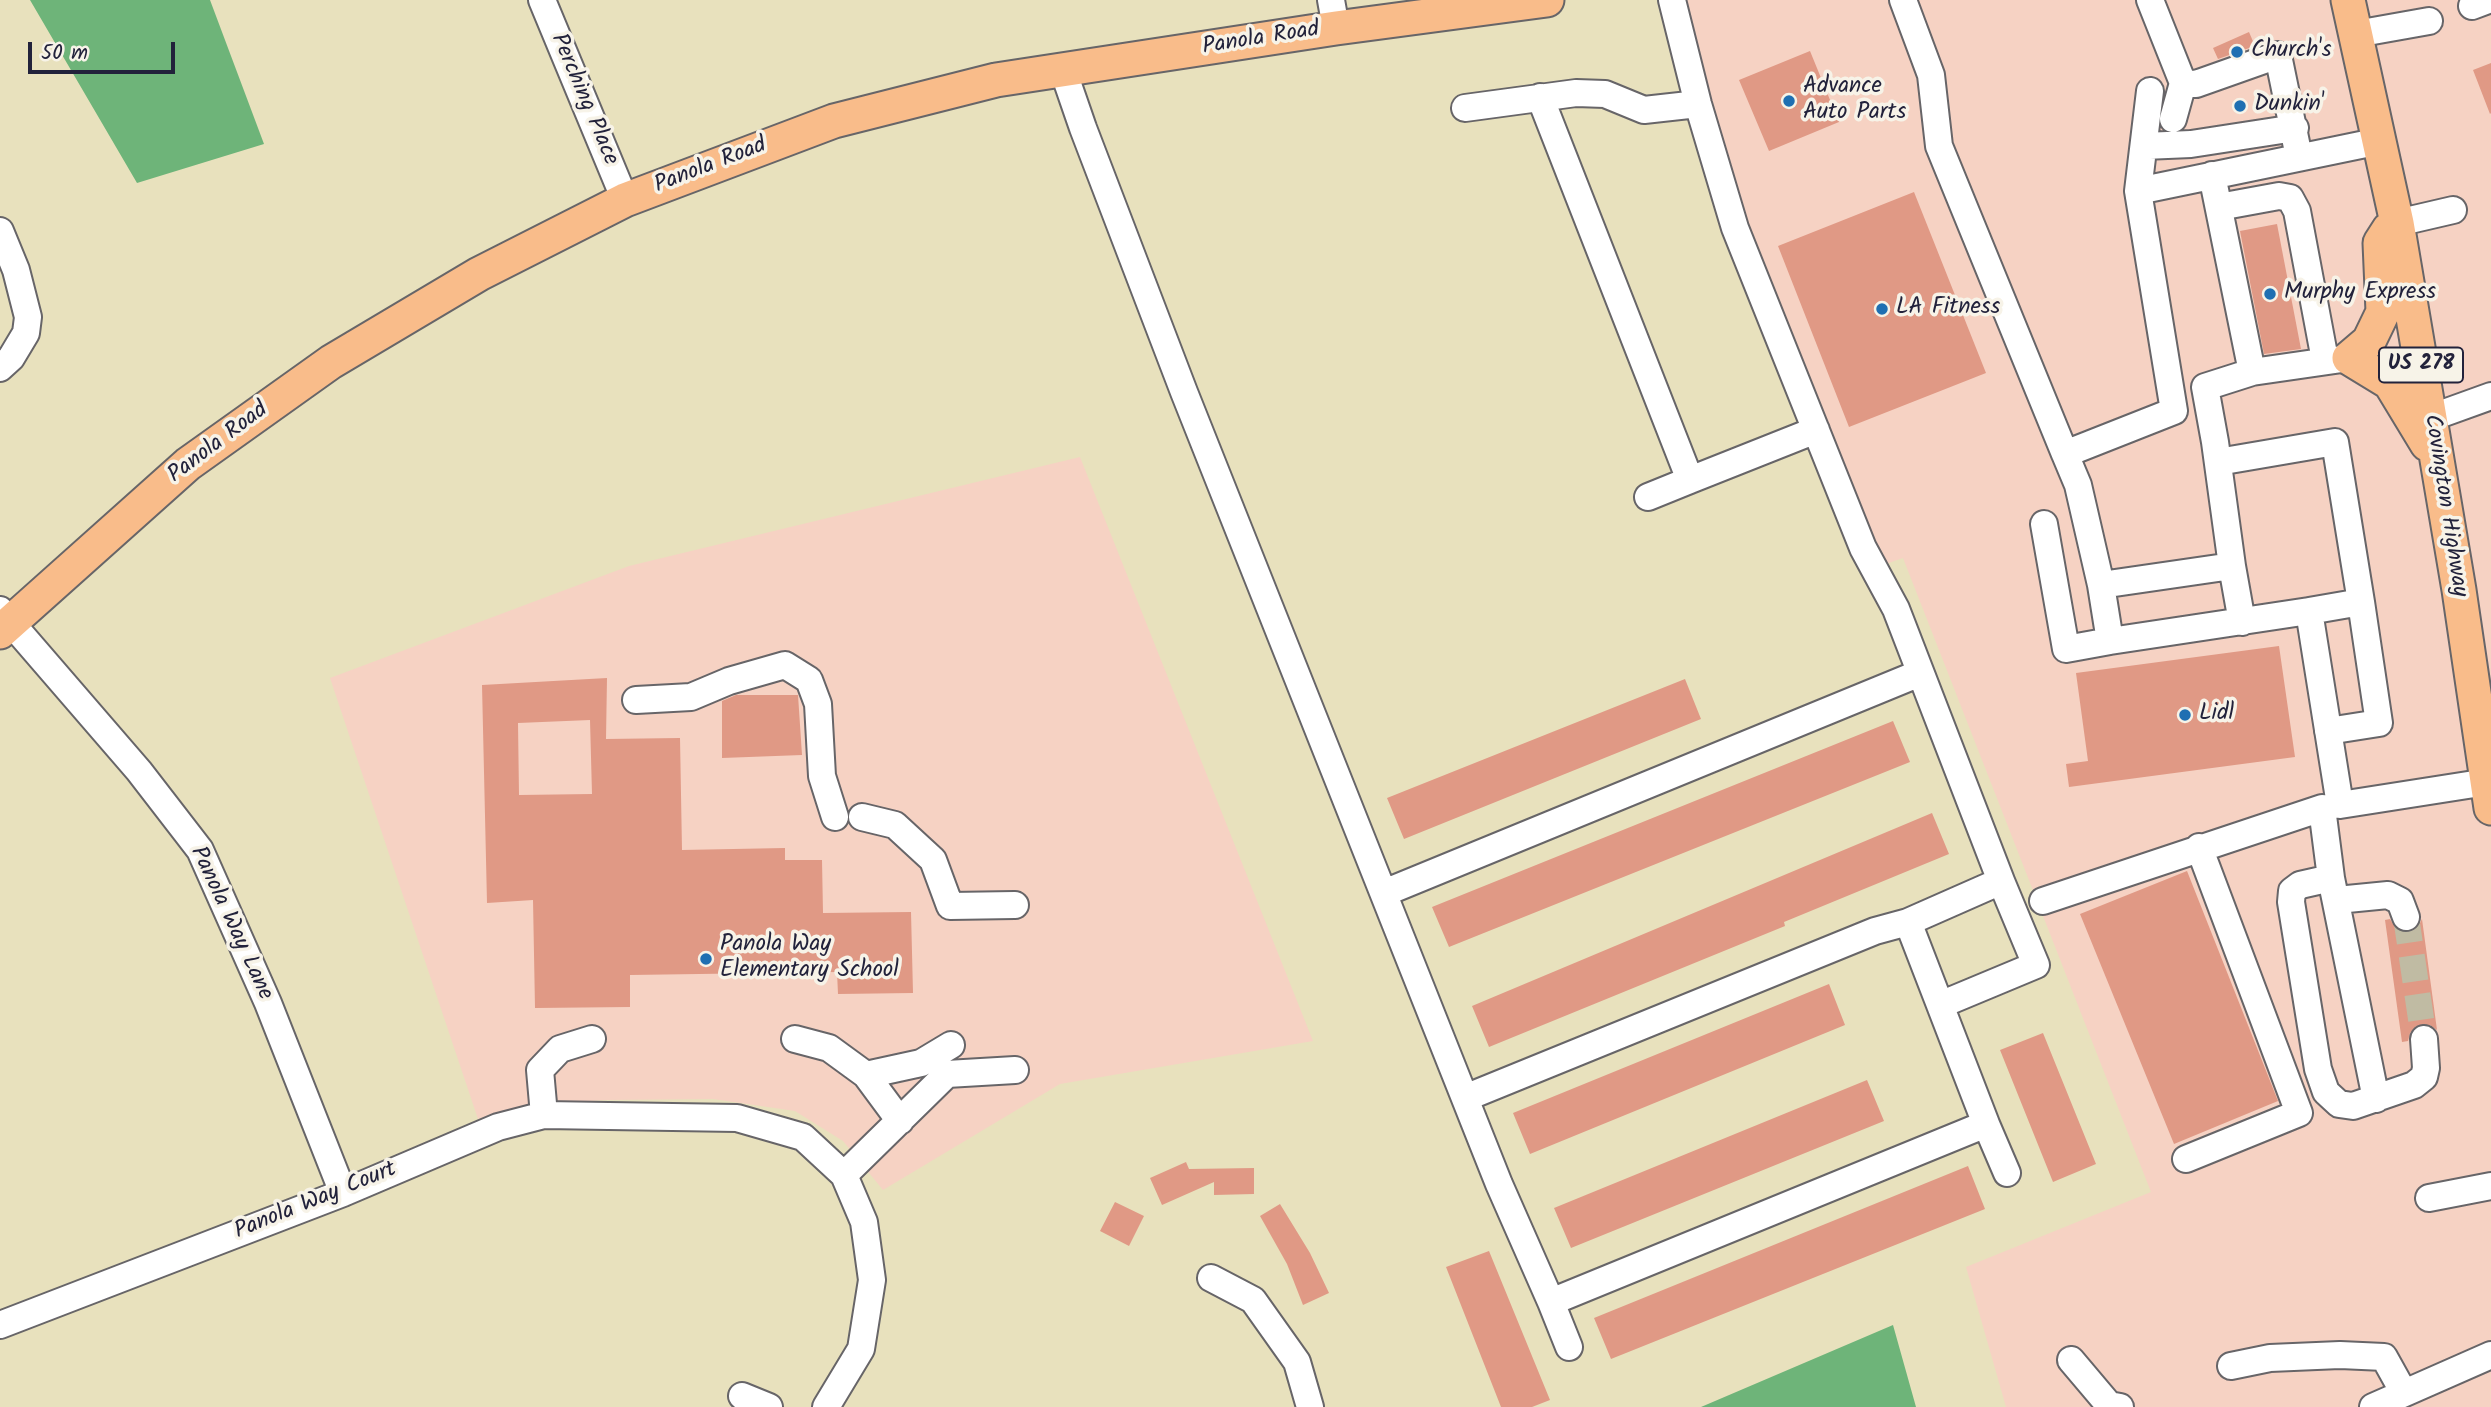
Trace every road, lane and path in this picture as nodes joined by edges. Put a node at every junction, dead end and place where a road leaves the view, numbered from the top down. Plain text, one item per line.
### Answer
1 (541, 0) edge
2 (1547, 0) edge
3 (1672, 0) edge
4 (1903, 0) edge
5 (2150, 0) edge
6 (2348, 0) edge
7 (1334, 14) edge
8 (2429, 21) dead end
9 (2356, 34) junction
10 (1063, 70) junction
11 (2183, 83) junction
12 (2150, 91) dead end
13 (1539, 97) junction
14 (1698, 104) junction
15 (1465, 108) dead end
16 (2173, 119) junction
17 (2295, 128) junction
18 (2145, 134) junction
19 (2380, 141) junction
20 (2191, 144) junction
21 (2299, 157) junction
22 (2212, 175) junction
23 (2138, 191) junction
24 (625, 200) junction
25 (2219, 207) junction
26 (2453, 210) dead end
27 (2397, 223) junction
28 (0, 231) edge
29 (2337, 359) junction
30 (0, 368) edge
31 (2252, 372) junction
32 (2204, 387) junction
33 (2171, 394) junction
34 (2491, 396) edge
35 (2430, 418) junction
36 (1816, 430) junction
37 (2064, 454) junction
38 (2218, 462) junction
39 (2438, 464) junction
40 (1690, 480) junction
41 (1648, 497) dead end
42 (2044, 524) dead end
43 (2232, 566) junction
44 (2101, 585) junction
45 (2361, 602) junction
46 (2309, 611) junction
47 (4, 621) edge
48 (2242, 622) junction
49 (2110, 640) junction
50 (1920, 673) junction
51 (636, 700) dead end
52 (2328, 731) junction
53 (2487, 748) edge
54 (2489, 795) edge
55 (835, 817) dead end
56 (862, 817) dead end
57 (2199, 847) junction
58 (2001, 881) junction
59 (2334, 889) junction
60 (1384, 893) junction
61 (2043, 901) dead end
62 (1015, 905) dead end
63 (2406, 917) tunnel mouth
64 (1908, 922) junction
65 (1940, 1004) junction
66 (592, 1039) dead end
67 (795, 1039) dead end
68 (2424, 1039) tunnel mouth
69 (951, 1045) dead end
70 (1015, 1070) dead end
71 (866, 1075) junction
72 (1465, 1098) junction
73 (2376, 1099) junction
74 (544, 1115) junction
75 (900, 1121) junction
76 (1986, 1124) junction
77 (2186, 1158) dead end
78 (2007, 1173) dead end
79 (844, 1175) junction
80 (2491, 1186) edge
81 (343, 1193) junction
82 (2429, 1198) dead end
83 (1211, 1278) dead end
84 (1551, 1301) junction
85 (0, 1325) edge
86 (1569, 1347) dead end
87 (2491, 1354) edge
88 (2071, 1360) dead end
89 (2231, 1366) dead end
90 (2404, 1393) junction
91 (742, 1396) dead end
92 (769, 1407) edge
93 (826, 1407) edge
94 (1310, 1407) edge
95 (2120, 1407) edge
96 (2373, 1407) edge

1 - 24 street, Perching Place
2 - 7 main road, Panola Road
3 - 14 street
4 - 37 street
5 - 11 street
6 - 9 main road, Covington Highway / US 278
7 - 10 main road, Panola Road
8 - 9 street
9 - 19 main road, Covington Highway / US 278
10 - 24 main road, Panola Road
10 - 60 street
11 - 16 street
11 - 17 street
12 - 18 street
13 - 14 street
13 - 15 street
13 - 40 street
14 - 36 street
16 - 18 street
16 - 20 street
17 - 20 street
17 - 21 street
18 - 20 street
18 - 23 street
19 - 21 street
19 - 27 main road, Covington Highway / US 278
21 - 22 street
22 - 23 street
22 - 25 street
23 - 33 street
24 - 47 main road, Panola Road
25 - 29 street
25 - 31 street
26 - 27 street
27 - 29 main road
27 - 35 main road, Covington Highway / US 278
28 - 30 street
29 - 31 street
29 - 39 main road
31 - 32 street
32 - 33 street
32 - 38 street
33 - 37 street
34 - 35 street
35 - 39 main road, Covington Highway / US 278
36 - 40 street
36 - 50 street
37 - 44 street
38 - 43 street
38 - 45 street
39 - 53 main road, Covington Highway / US 278
40 - 41 street
42 - 49 street
43 - 44 street
43 - 48 street
44 - 49 street
45 - 46 street
45 - 52 street
46 - 48 street
46 - 52 street
47 - 81 street, Panola Way Lane
48 - 49 street
50 - 58 street
50 - 60 street
51 - 55 street
52 - 54 street
53 - 54 main road, Covington Highway / US 278
56 - 62 street
57 - 59 street
57 - 61 street
57 - 77 street
58 - 64 street
58 - 65 street
59 - 63 street
59 - 73 street
59 - 73 street
60 - 72 street
64 - 65 street
64 - 72 street
65 - 76 street
66 - 74 street
67 - 71 street
68 - 73 street
69 - 71 street
70 - 75 street
71 - 75 street
72 - 84 street
74 - 79 street, Panola Way Court
74 - 81 street, Panola Way Court
75 - 79 street
76 - 78 street
76 - 84 street
79 - 93 street
80 - 82 street
81 - 85 street, Panola Way Court
83 - 94 street
84 - 86 street
87 - 90 street
88 - 95 street
89 - 90 street
90 - 96 street
91 - 92 street

